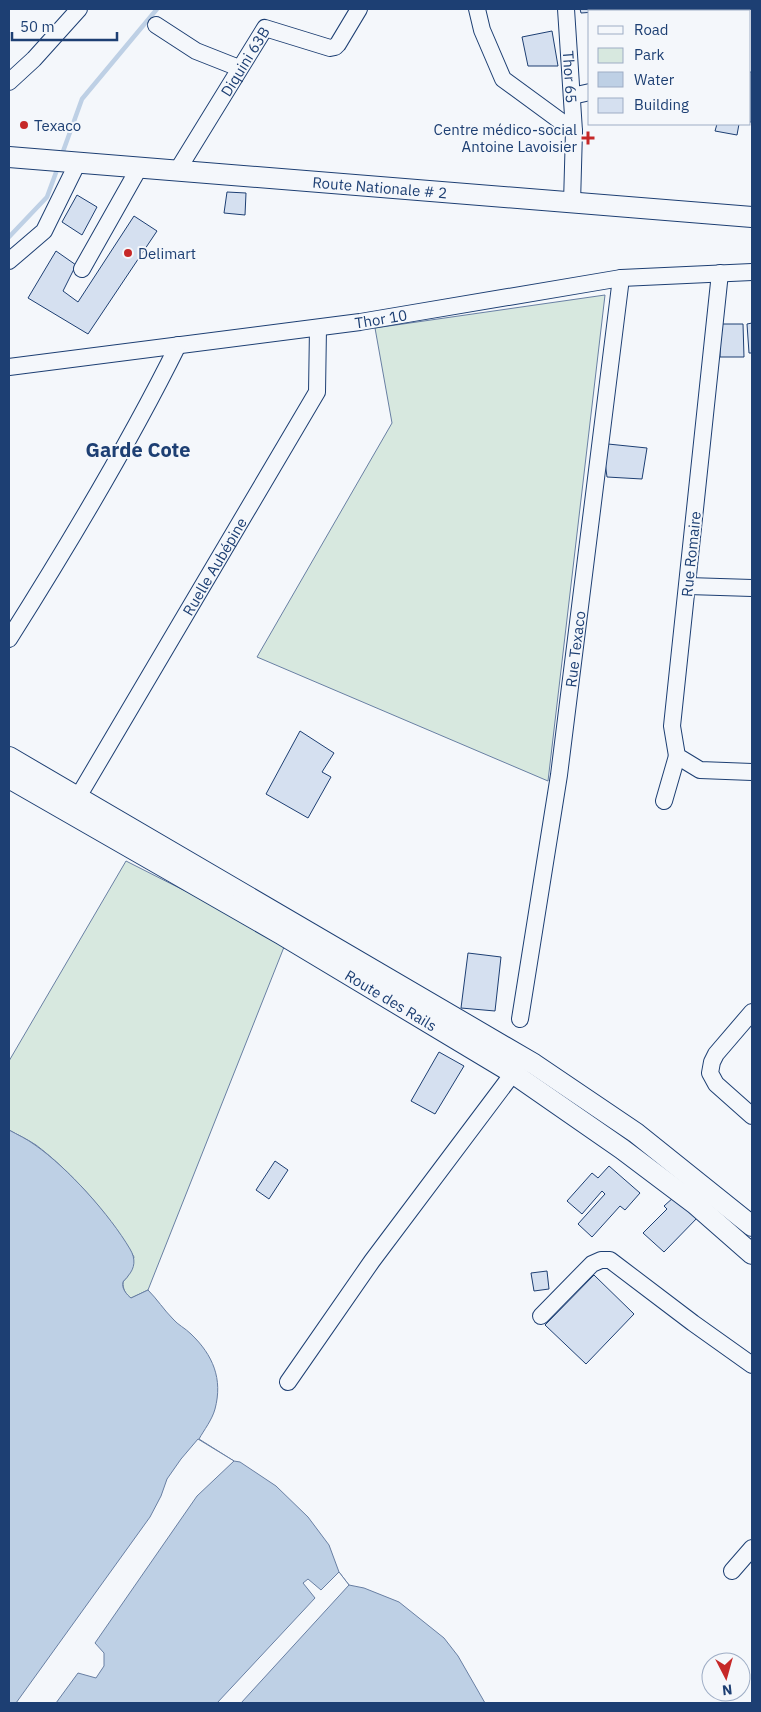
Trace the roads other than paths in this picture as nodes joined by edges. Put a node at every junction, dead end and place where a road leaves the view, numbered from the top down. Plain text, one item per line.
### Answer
1 (79, 9) edge
2 (359, 9) edge
3 (477, 9) edge
4 (566, 9) edge
5 (156, 25) dead end
6 (239, 68) junction
7 (9, 82) edge
8 (588, 92) edge
9 (572, 96) junction
10 (574, 131) junction
11 (9, 157) edge
12 (78, 162) junction
13 (138, 168) junction
14 (176, 171) junction
15 (572, 203) junction
16 (752, 218) edge
17 (9, 261) edge
18 (82, 269) dead end
19 (752, 272) edge
20 (720, 273) junction
21 (621, 278) junction
22 (318, 328) junction
23 (178, 345) junction
24 (9, 367) edge
25 (688, 586) junction
26 (752, 588) edge
27 (9, 640) edge
28 (677, 756) junction
29 (9, 757) edge
30 (752, 772) edge
31 (9, 778) edge
32 (78, 797) junction
33 (664, 801) dead end
34 (752, 1012) edge
35 (520, 1019) dead end
36 (508, 1080) dead end
37 (752, 1116) edge
38 (752, 1226) edge
39 (752, 1254) edge
40 (541, 1316) dead end
41 (752, 1365) edge
42 (288, 1382) dead end
43 (752, 1548) edge
44 (732, 1570) dead end

1 - 7 street
2 - 6 street, Diquini 63B
3 - 10 street
4 - 9 street, Thor 65
5 - 6 street
6 - 14 street, Diquini 63B
8 - 9 street
9 - 10 street, Thor 65
10 - 15 street, Thor 65
11 - 12 main road, Route Nationale # 2
12 - 13 main road, Route Nationale # 2
12 - 17 street
13 - 14 main road, Route Nationale # 2
13 - 18 street
14 - 15 main road, Route Nationale # 2
15 - 16 main road, Route Nationale # 2
19 - 20 street, Thor 10
20 - 21 street, Thor 10
20 - 25 street, Rue Romaire
21 - 22 street, Thor 10
21 - 35 street, Rue Texaco
22 - 23 street, Thor 10
22 - 32 street, Ruelle Aubépine
23 - 24 street, Thor 10
23 - 27 street
25 - 26 street
25 - 28 street, Rue Romaire
28 - 30 street
28 - 33 street
29 - 32 main road, Route des Rails
31 - 39 main road, Route des Rails
32 - 38 main road, Route des Rails
34 - 37 street
36 - 42 street
40 - 41 street
43 - 44 street

